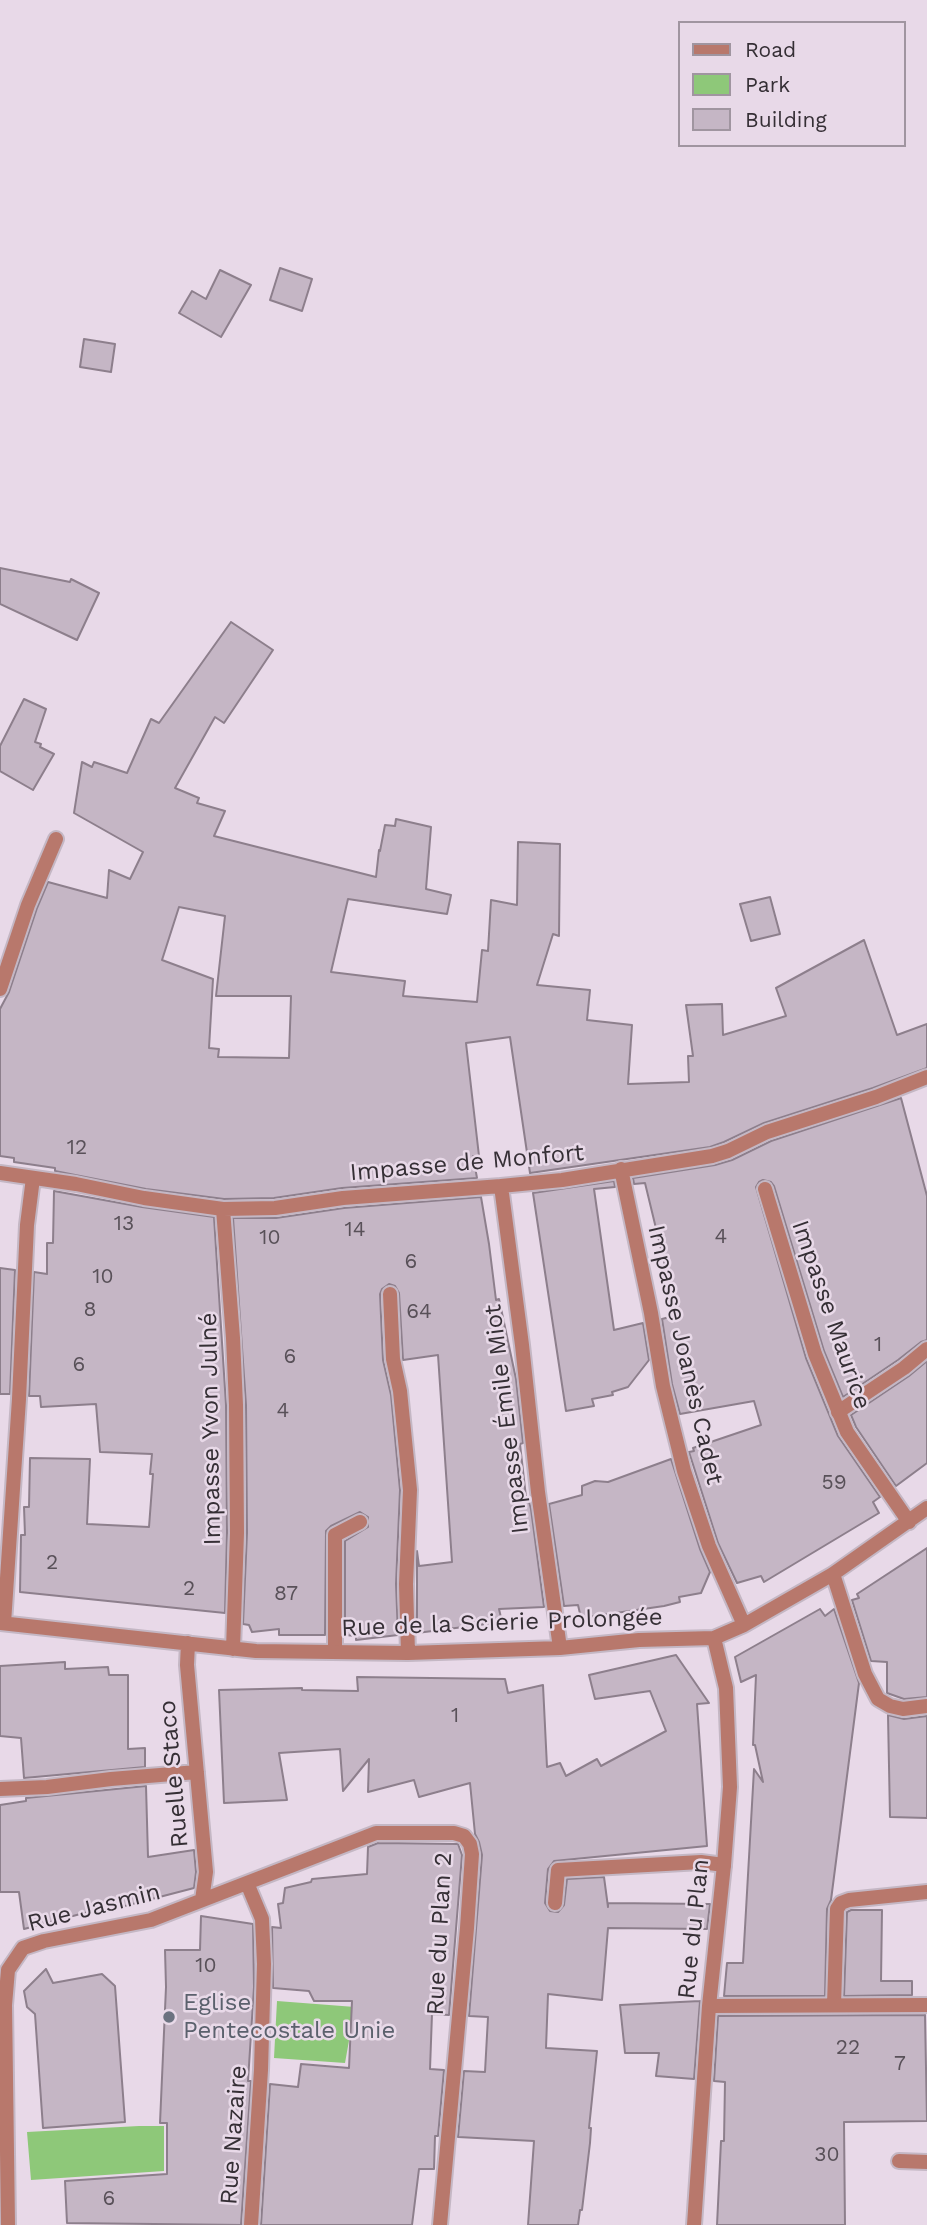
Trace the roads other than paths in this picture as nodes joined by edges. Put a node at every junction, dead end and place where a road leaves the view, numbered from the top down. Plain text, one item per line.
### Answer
1 (56, 839) dead end
2 (0, 989) edge
3 (927, 1077) edge
4 (621, 1170) junction
5 (0, 1173) edge
6 (33, 1178) junction
7 (501, 1186) junction
8 (765, 1189) dead end
9 (223, 1209) junction
10 (390, 1294) dead end
11 (927, 1349) edge
12 (838, 1412) junction
13 (927, 1508) edge
14 (360, 1522) dead end
15 (909, 1522) junction
16 (833, 1574) junction
17 (2, 1623) edge
18 (744, 1625) junction
19 (714, 1638) junction
20 (188, 1643) junction
21 (233, 1648) junction
22 (560, 1648) junction
23 (335, 1652) junction
24 (408, 1653) junction
25 (927, 1706) edge
26 (197, 1772) junction
27 (0, 1789) edge
28 (724, 1865) junction
29 (247, 1883) junction
30 (927, 1892) edge
31 (202, 1900) junction
32 (555, 1903) dead end
33 (834, 2005) junction
34 (927, 2005) edge
35 (709, 2006) junction
36 (899, 2161) dead end
37 (927, 2162) edge
38 (8, 2225) edge
39 (251, 2225) edge
40 (440, 2225) edge
41 (694, 2225) edge

1 - 2 street
3 - 4 street, Impasse de Monfort
4 - 7 street, Impasse de Monfort
4 - 18 street, Impasse Joanès Cadet
5 - 6 street, Impasse de Monfort
6 - 9 street, Impasse de Monfort
6 - 17 street
7 - 9 street, Impasse de Monfort
7 - 22 street, Impasse Émile Miot
8 - 12 street, Impasse Maurice
9 - 21 street, Impasse Yvon Julné
10 - 24 street
11 - 12 street
12 - 15 street, Impasse Maurice
13 - 15 street, Rue de la Scierie Prolongée
14 - 23 street
15 - 16 street, Rue de la Scierie Prolongée
16 - 18 street, Rue de la Scierie Prolongée
16 - 25 street
17 - 20 street, Rue de la Scierie Prolongée
18 - 19 street, Rue de la Scierie Prolongée
19 - 22 street, Rue de la Scierie Prolongée
19 - 28 street, Rue du Plan
20 - 21 street, Rue de la Scierie Prolongée
20 - 26 street, Ruelle Staco
21 - 23 street, Rue de la Scierie Prolongée
22 - 24 street, Rue de la Scierie Prolongée
23 - 24 street, Rue de la Scierie Prolongée
26 - 27 street
26 - 31 street, Ruelle Staco
28 - 32 street
28 - 35 street, Rue du Plan
29 - 31 street, Rue du Plan 2
29 - 39 street, Rue Nazaire
29 - 40 street, Rue du Plan 2
30 - 33 street
31 - 38 street, Rue Jasmin
33 - 34 street
33 - 35 street
35 - 41 street, Rue du Plan
36 - 37 street

